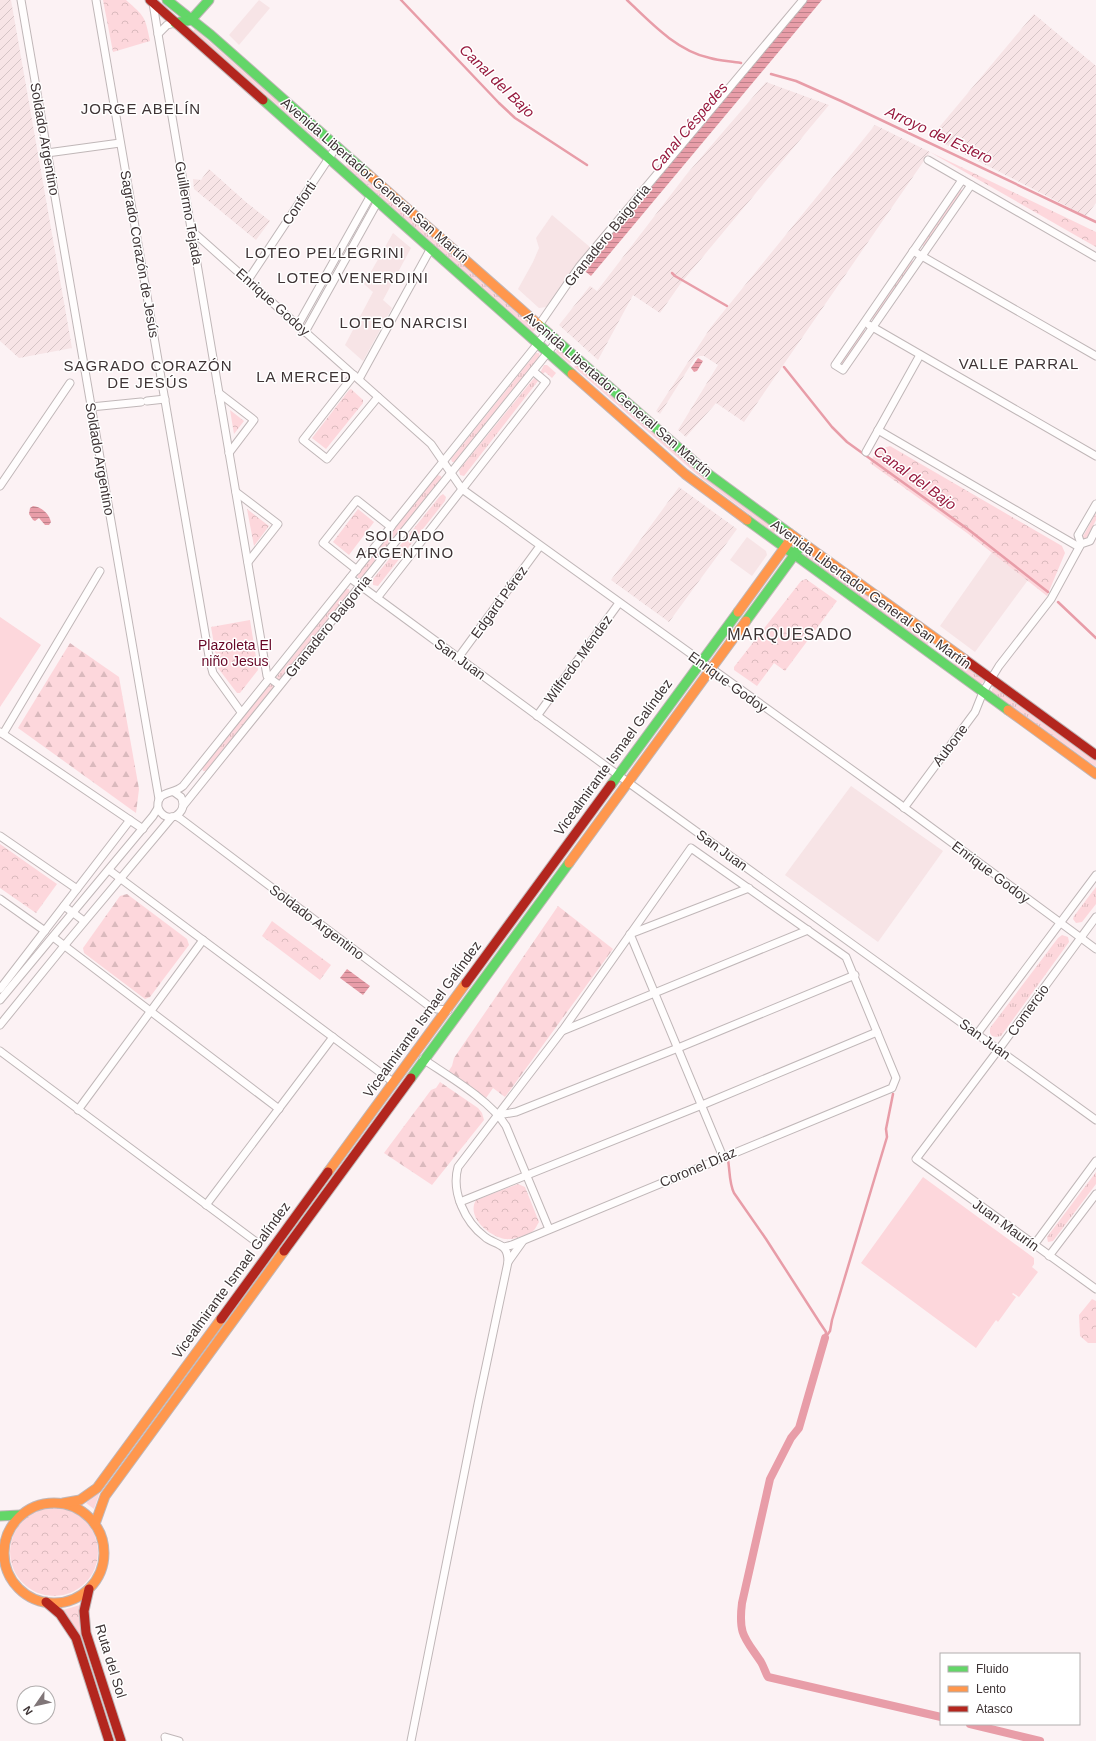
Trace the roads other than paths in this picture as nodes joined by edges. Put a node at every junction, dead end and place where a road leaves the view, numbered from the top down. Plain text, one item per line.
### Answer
1 (21, 0) edge
2 (96, 0) edge
3 (167, 0) edge
4 (209, 0) edge
5 (803, 0) edge
6 (151, 2) edge
7 (191, 20) junction
8 (175, 23) junction
9 (158, 34) junction
10 (120, 143) junction
11 (337, 146) junction
12 (47, 154) junction
13 (328, 158) junction
14 (928, 160) dead end
15 (962, 180) junction
16 (971, 185) junction
17 (374, 198) junction
18 (192, 230) junction
19 (431, 248) junction
20 (913, 251) junction
21 (922, 256) junction
22 (1096, 257) edge
23 (248, 280) junction
24 (864, 322) junction
25 (298, 325) junction
26 (539, 325) junction
27 (873, 327) junction
28 (305, 332) junction
29 (547, 332) junction
30 (557, 342) junction
31 (538, 344) junction
32 (548, 353) junction
33 (920, 354) junction
34 (1096, 356) edge
35 (533, 371) junction
36 (356, 377) junction
37 (70, 384) dead end
38 (219, 393) junction
39 (378, 397) junction
40 (165, 399) junction
41 (91, 408) junction
42 (878, 430) junction
43 (866, 452) dead end
44 (229, 453) junction
45 (1096, 456) edge
46 (443, 462) junction
47 (451, 473) junction
48 (0, 486) edge
49 (462, 489) junction
50 (236, 492) junction
51 (1096, 504) edge
52 (391, 527) junction
53 (1096, 529) edge
54 (793, 536) junction
55 (803, 543) junction
56 (540, 546) junction
57 (1080, 546) junction
58 (784, 548) junction
59 (794, 555) junction
60 (248, 562) junction
61 (357, 570) junction
62 (100, 571) dead end
63 (350, 578) junction
64 (360, 586) junction
65 (377, 598) junction
66 (619, 603) junction
67 (937, 640) junction
68 (928, 652) junction
69 (954, 653) junction
70 (458, 658) junction
71 (701, 662) junction
72 (946, 665) junction
73 (711, 669) junction
74 (270, 678) junction
75 (992, 680) junction
76 (279, 685) junction
77 (983, 692) junction
78 (241, 712) junction
79 (537, 716) junction
80 (1, 733) edge
81 (1096, 756) edge
82 (1096, 774) edge
83 (618, 775) junction
84 (628, 782) junction
85 (174, 792) junction
86 (159, 799) junction
87 (183, 806) junction
88 (158, 808) junction
89 (904, 808) junction
90 (174, 817) junction
91 (130, 820) junction
92 (143, 829) junction
93 (0, 836) edge
94 (109, 870) junction
95 (1096, 875) edge
96 (120, 878) junction
97 (749, 888) junction
98 (77, 889) junction
99 (0, 898) edge
100 (64, 906) junction
101 (73, 913) junction
102 (1096, 917) edge
103 (84, 921) junction
104 (1060, 923) junction
105 (808, 930) junction
106 (45, 931) junction
107 (630, 934) junction
108 (52, 937) junction
109 (1081, 938) junction
110 (203, 940) junction
111 (64, 946) junction
112 (1096, 949) edge
113 (854, 975) junction
114 (0, 989) edge
115 (655, 992) junction
116 (0, 1000) edge
117 (464, 1006) junction
118 (446, 1010) junction
119 (151, 1012) junction
120 (0, 1025) edge
121 (562, 1031) junction
122 (877, 1032) junction
123 (977, 1034) junction
124 (333, 1037) junction
125 (678, 1048) junction
126 (999, 1049) junction
127 (0, 1051) edge
128 (415, 1053) junction
129 (425, 1060) junction
130 (393, 1082) junction
131 (702, 1105) junction
132 (279, 1109) junction
133 (78, 1110) junction
134 (498, 1115) junction
135 (1096, 1120) edge
136 (723, 1156) junction
137 (916, 1160) joint
138 (1096, 1161) edge
139 (526, 1176) junction
140 (1096, 1194) edge
141 (460, 1202) junction
142 (206, 1205) junction
143 (549, 1229) junction
144 (524, 1240) junction
145 (255, 1241) dead end
146 (1034, 1245) junction
147 (504, 1247) junction
148 (1049, 1256) junction
149 (508, 1262) junction
150 (1096, 1289) edge
151 (63, 1503) junction
152 (20, 1515) junction
153 (0, 1516) edge
154 (95, 1524) junction
155 (0, 1565) edge
156 (8, 1574) junction
157 (89, 1589) junction
158 (46, 1602) junction
159 (109, 1741) edge
160 (121, 1741) edge
161 (166, 1741) edge
162 (179, 1741) edge
163 (411, 1741) edge

1 - 12 street, Soldado Argentino
2 - 10 street, Sagrado Corazón de Jesús
3 - 7 main road, Avenida Libertador General San Martín
4 - 7 main road
5 - 26 street, Granadero Baigorria
6 - 8 main road, Avenida Libertador General San Martín
6 - 9 street, Guillermo Tejada
7 - 8 main road
7 - 11 main road, Avenida Libertador General San Martín
8 - 9 street
8 - 13 main road, Avenida Libertador General San Martín
9 - 18 street, Guillermo Tejada
10 - 12 street
10 - 40 street, Sagrado Corazón de Jesús
11 - 13 street, Conforti
11 - 26 main road, Avenida Libertador General San Martín
12 - 41 street, Soldado Argentino
13 - 17 main road, Avenida Libertador General San Martín
13 - 23 street, Conforti
14 - 15 street
15 - 16 street
15 - 20 street
16 - 21 street
16 - 22 street
17 - 19 main road, Avenida Libertador General San Martín
17 - 25 street
17 - 28 street
18 - 23 street, Enrique Godoy
18 - 38 street, Guillermo Tejada
19 - 31 main road, Avenida Libertador General San Martín
19 - 36 street
20 - 21 street
20 - 24 street
21 - 27 street
21 - 34 street
23 - 25 street, Enrique Godoy
24 - 27 street
24 - 27 street
25 - 28 street, Enrique Godoy
26 - 29 main road, Avenida Libertador General San Martín
27 - 33 street
28 - 36 street, Enrique Godoy
29 - 30 main road, Avenida Libertador General San Martín
29 - 31 street, Granadero Baigorria
30 - 32 street, Granadero Baigorria
30 - 54 main road, Avenida Libertador General San Martín
31 - 32 main road, Avenida Libertador General San Martín
31 - 46 street, Granadero Baigorria
32 - 35 street, Granadero Baigorria
32 - 58 main road, Avenida Libertador General San Martín
33 - 42 street
33 - 45 street
35 - 47 street, Granadero Baigorria
35 - 49 street, Granadero Baigorria
36 - 39 street, Enrique Godoy
36 - 39 street
37 - 48 street
38 - 44 street, Guillermo Tejada
38 - 44 street
39 - 46 street, Enrique Godoy
40 - 41 street
40 - 78 street, Sagrado Corazón de Jesús
41 - 86 street, Soldado Argentino
42 - 43 street
42 - 57 street
44 - 50 street, Guillermo Tejada
46 - 47 street, Enrique Godoy
46 - 52 street, Granadero Baigorria
47 - 49 street, Enrique Godoy
47 - 64 street, Granadero Baigorria
49 - 56 street, Enrique Godoy
49 - 65 street, Granadero Baigorria
50 - 60 street, Guillermo Tejada
50 - 60 street
51 - 57 street
52 - 61 street, Granadero Baigorria
52 - 61 street, Granadero Baigorria
53 - 57 street
54 - 55 main road, Avenida Libertador General San Martín
54 - 58 main road, Vicealmirante Ismael Galíndez
55 - 59 main road, Vicealmirante Ismael Galíndez
55 - 67 main road, Avenida Libertador General San Martín
56 - 66 street, Enrique Godoy
56 - 70 street, Edgard Pérez
57 - 75 street, Aubone
58 - 59 main road, Avenida Libertador General San Martín
58 - 71 main road, Vicealmirante Ismael Galíndez
59 - 68 main road, Avenida Libertador General San Martín
59 - 73 main road, Vicealmirante Ismael Galíndez
60 - 74 street, Guillermo Tejada
61 - 63 street, Granadero Baigorria
62 - 80 street
63 - 64 street, San Juan
63 - 74 street, Granadero Baigorria
64 - 65 street, San Juan
64 - 76 street, Granadero Baigorria
65 - 70 street, San Juan
66 - 71 street, Enrique Godoy
66 - 79 street, Wilfredo Méndez
67 - 68 main road
67 - 69 main road, Avenida Libertador General San Martín
68 - 72 main road, Avenida Libertador General San Martín
69 - 72 main road
69 - 75 main road, Avenida Libertador General San Martín
70 - 79 street, San Juan
71 - 73 street, Enrique Godoy
71 - 83 main road, Vicealmirante Ismael Galíndez
72 - 77 main road, Avenida Libertador General San Martín
73 - 84 main road, Vicealmirante Ismael Galíndez
73 - 89 street, Enrique Godoy
74 - 76 street
74 - 78 street, Granadero Baigorria
75 - 77 street, Aubone
75 - 81 main road, Avenida Libertador General San Martín
76 - 87 street, Granadero Baigorria
77 - 82 main road, Avenida Libertador General San Martín
77 - 89 street, Aubone
78 - 85 street, Granadero Baigorria
79 - 83 street, San Juan
80 - 91 street
83 - 84 street, San Juan
83 - 118 main road, Vicealmirante Ismael Galíndez
84 - 117 main road, Vicealmirante Ismael Galíndez
84 - 123 street, San Juan
85 - 86 street, Granadero Baigorria
85 - 87 street
86 - 88 street
87 - 90 street, Granadero Baigorria
88 - 90 street
88 - 92 street
89 - 104 street, Enrique Godoy
90 - 96 street, Granadero Baigorria
90 - 118 street, Soldado Argentino
91 - 92 street
91 - 98 street
92 - 94 street
93 - 98 street
94 - 96 street
94 - 101 street
95 - 104 street, Comercio
96 - 103 street, Granadero Baigorria
96 - 110 street
97 - 105 street
97 - 107 street
97 - 107 street
98 - 100 street
99 - 106 street
100 - 101 street
100 - 106 street
101 - 103 street
101 - 108 street
102 - 109 street, Comercio
103 - 111 street, Granadero Baigorria
104 - 109 street, Enrique Godoy
104 - 123 street, Comercio
105 - 113 street
105 - 115 street
106 - 114 street
107 - 115 street
107 - 121 street
108 - 111 street
108 - 116 street
109 - 112 street, Enrique Godoy
109 - 126 street, Comercio
110 - 119 street
110 - 124 street
111 - 119 street
111 - 120 street, Granadero Baigorria
113 - 122 street
113 - 125 street
115 - 121 street
115 - 125 street
117 - 118 street, Soldado Argentino
117 - 129 main road, Vicealmirante Ismael Galíndez
118 - 128 main road, Vicealmirante Ismael Galíndez
119 - 132 street
119 - 133 street
121 - 134 street
122 - 131 street
122 - 136 street, Coronel Díaz
123 - 126 street, San Juan
124 - 130 street
124 - 132 street
125 - 131 street
125 - 134 street
126 - 135 street, San Juan
126 - 137 street, Comercio
127 - 133 street
128 - 129 street
128 - 130 main road, Vicealmirante Ismael Galíndez
129 - 134 street
129 - 154 main road, Vicealmirante Ismael Galíndez
130 - 151 main road, Vicealmirante Ismael Galíndez
131 - 136 street
131 - 139 street
132 - 142 street
133 - 142 street
134 - 139 street
134 - 141 street
136 - 143 street, Coronel Díaz
137 - 146 street, Juan Maurín
138 - 146 street
139 - 141 street
139 - 143 street
140 - 148 street
141 - 147 street
142 - 145 street
143 - 144 street, Coronel Díaz
144 - 147 street, Coronel Díaz
144 - 149 street
146 - 148 street, Juan Maurín
147 - 149 street
148 - 150 street, Juan Maurín
149 - 163 street
151 - 152 main road, Ruta del Sol
151 - 154 main road, Ruta del Sol
152 - 153 main road
152 - 156 main road, Ruta del Sol
154 - 157 main road, Ruta del Sol
155 - 156 main road
156 - 158 main road, Ruta del Sol
157 - 158 main road, Ruta del Sol
157 - 160 main road, Ruta del Sol
158 - 159 main road, Ruta del Sol
161 - 162 street

